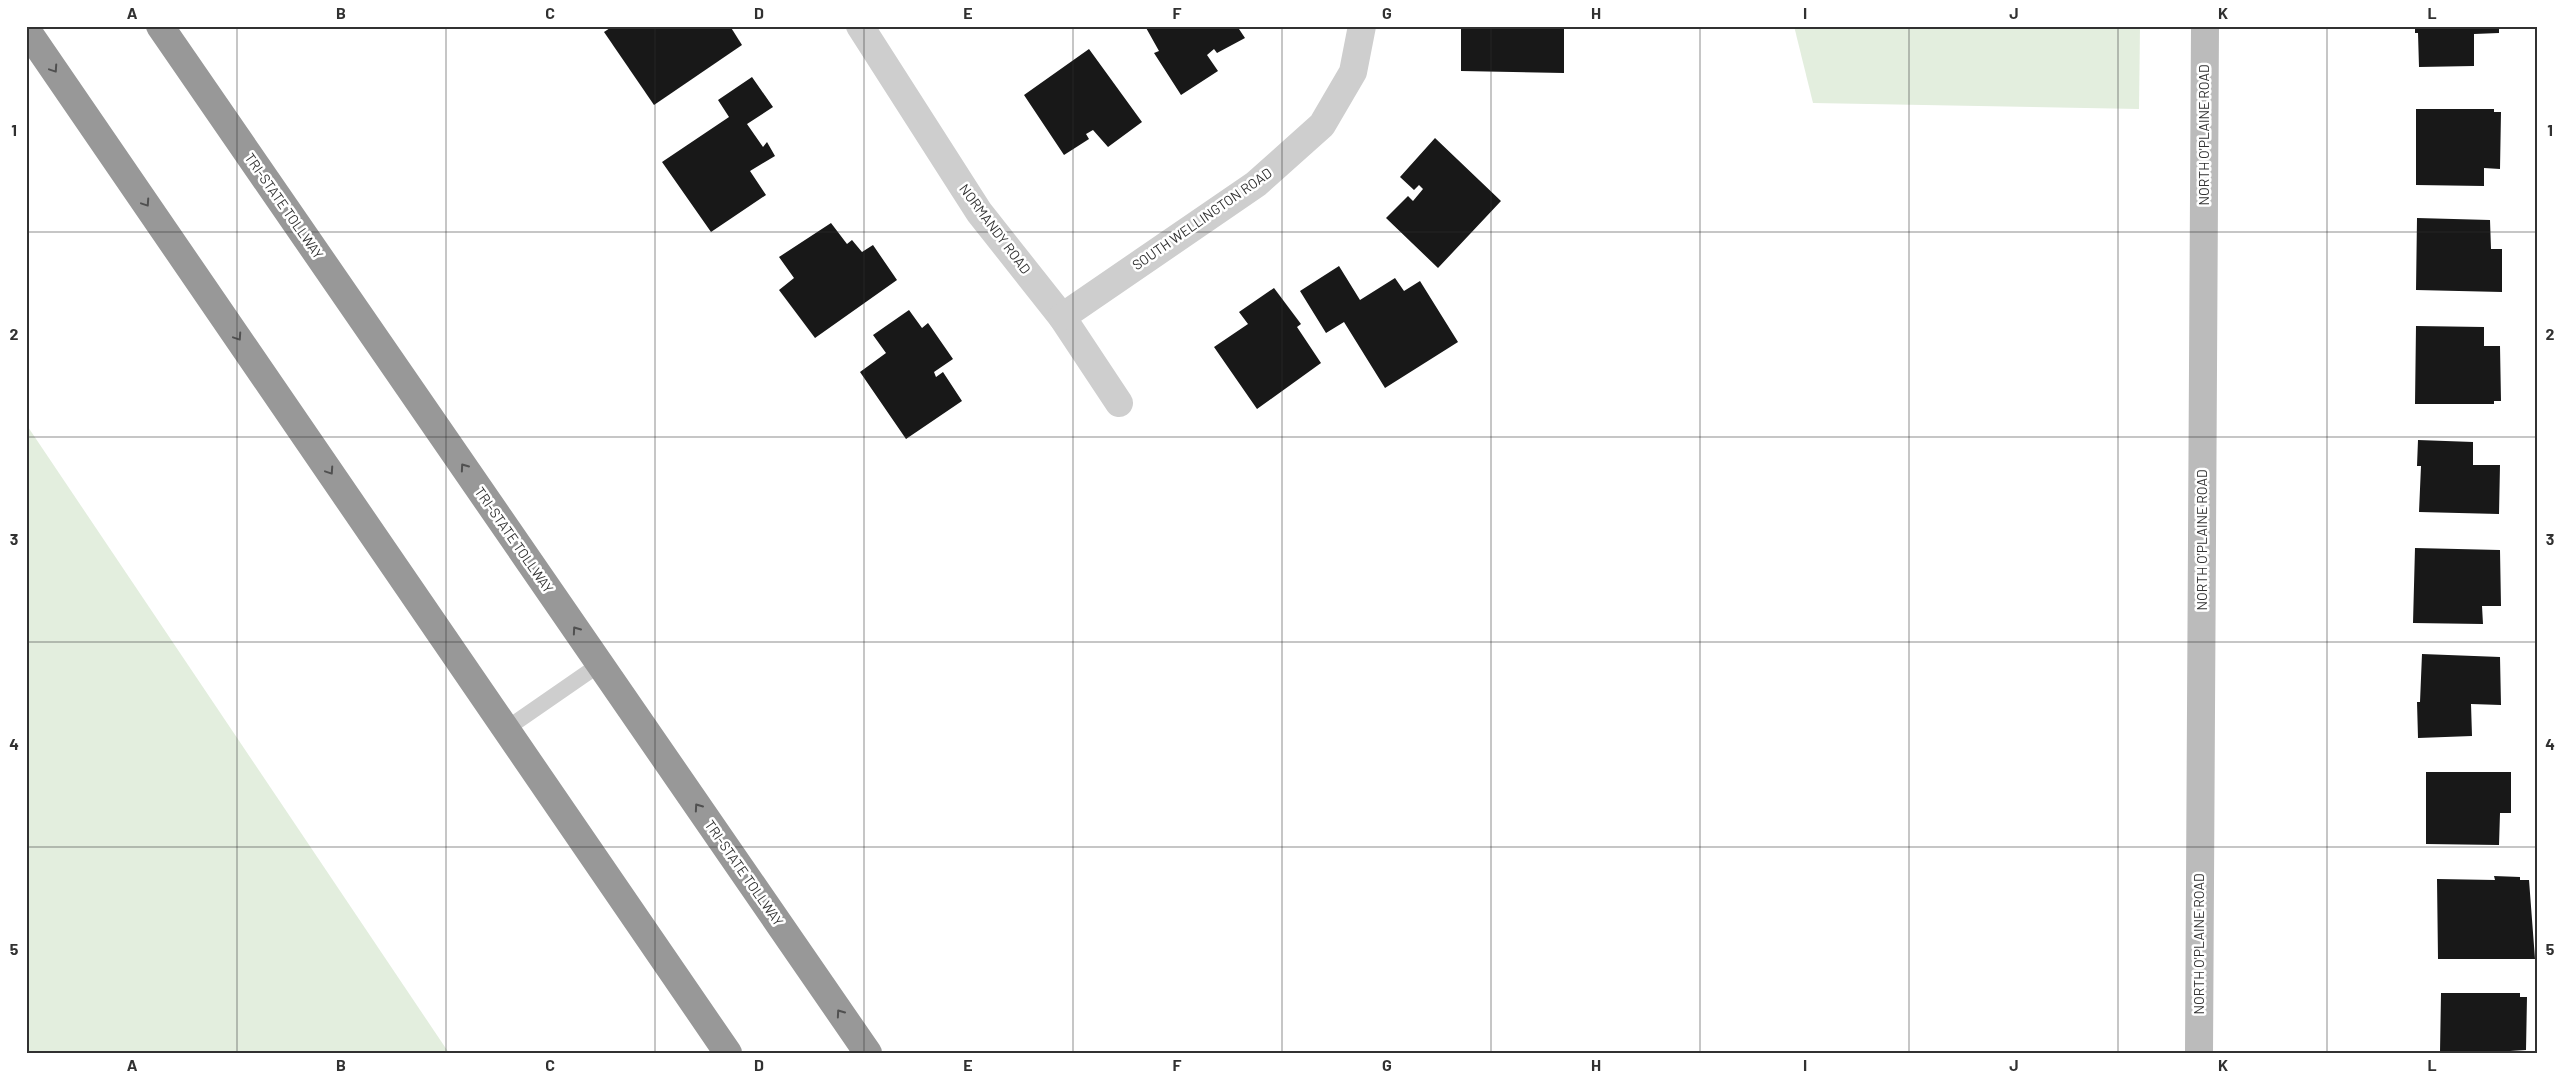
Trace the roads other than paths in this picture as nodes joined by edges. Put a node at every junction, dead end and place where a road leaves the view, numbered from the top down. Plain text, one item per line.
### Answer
1 (160, 26) edge
2 (860, 26) edge
3 (1362, 26) edge
4 (2205, 26) edge
5 (26, 29) edge
6 (1062, 317) junction
7 (1119, 404) dead end
8 (600, 664) junction
9 (506, 729) junction
10 (728, 1053) edge
11 (868, 1053) edge
12 (2199, 1053) edge

8 -> 1 highway, TRI-STATE TOLLWAY
2 - 6 street, NORMANDY ROAD
3 - 6 street, SOUTH WELLINGTON ROAD
4 - 12 main road, NORTH O'PLAINE ROAD
5 -> 9 highway
6 - 7 street, NORMANDY ROAD
8 - 9 lane
11 -> 8 highway, TRI-STATE TOLLWAY
9 - 10 highway

